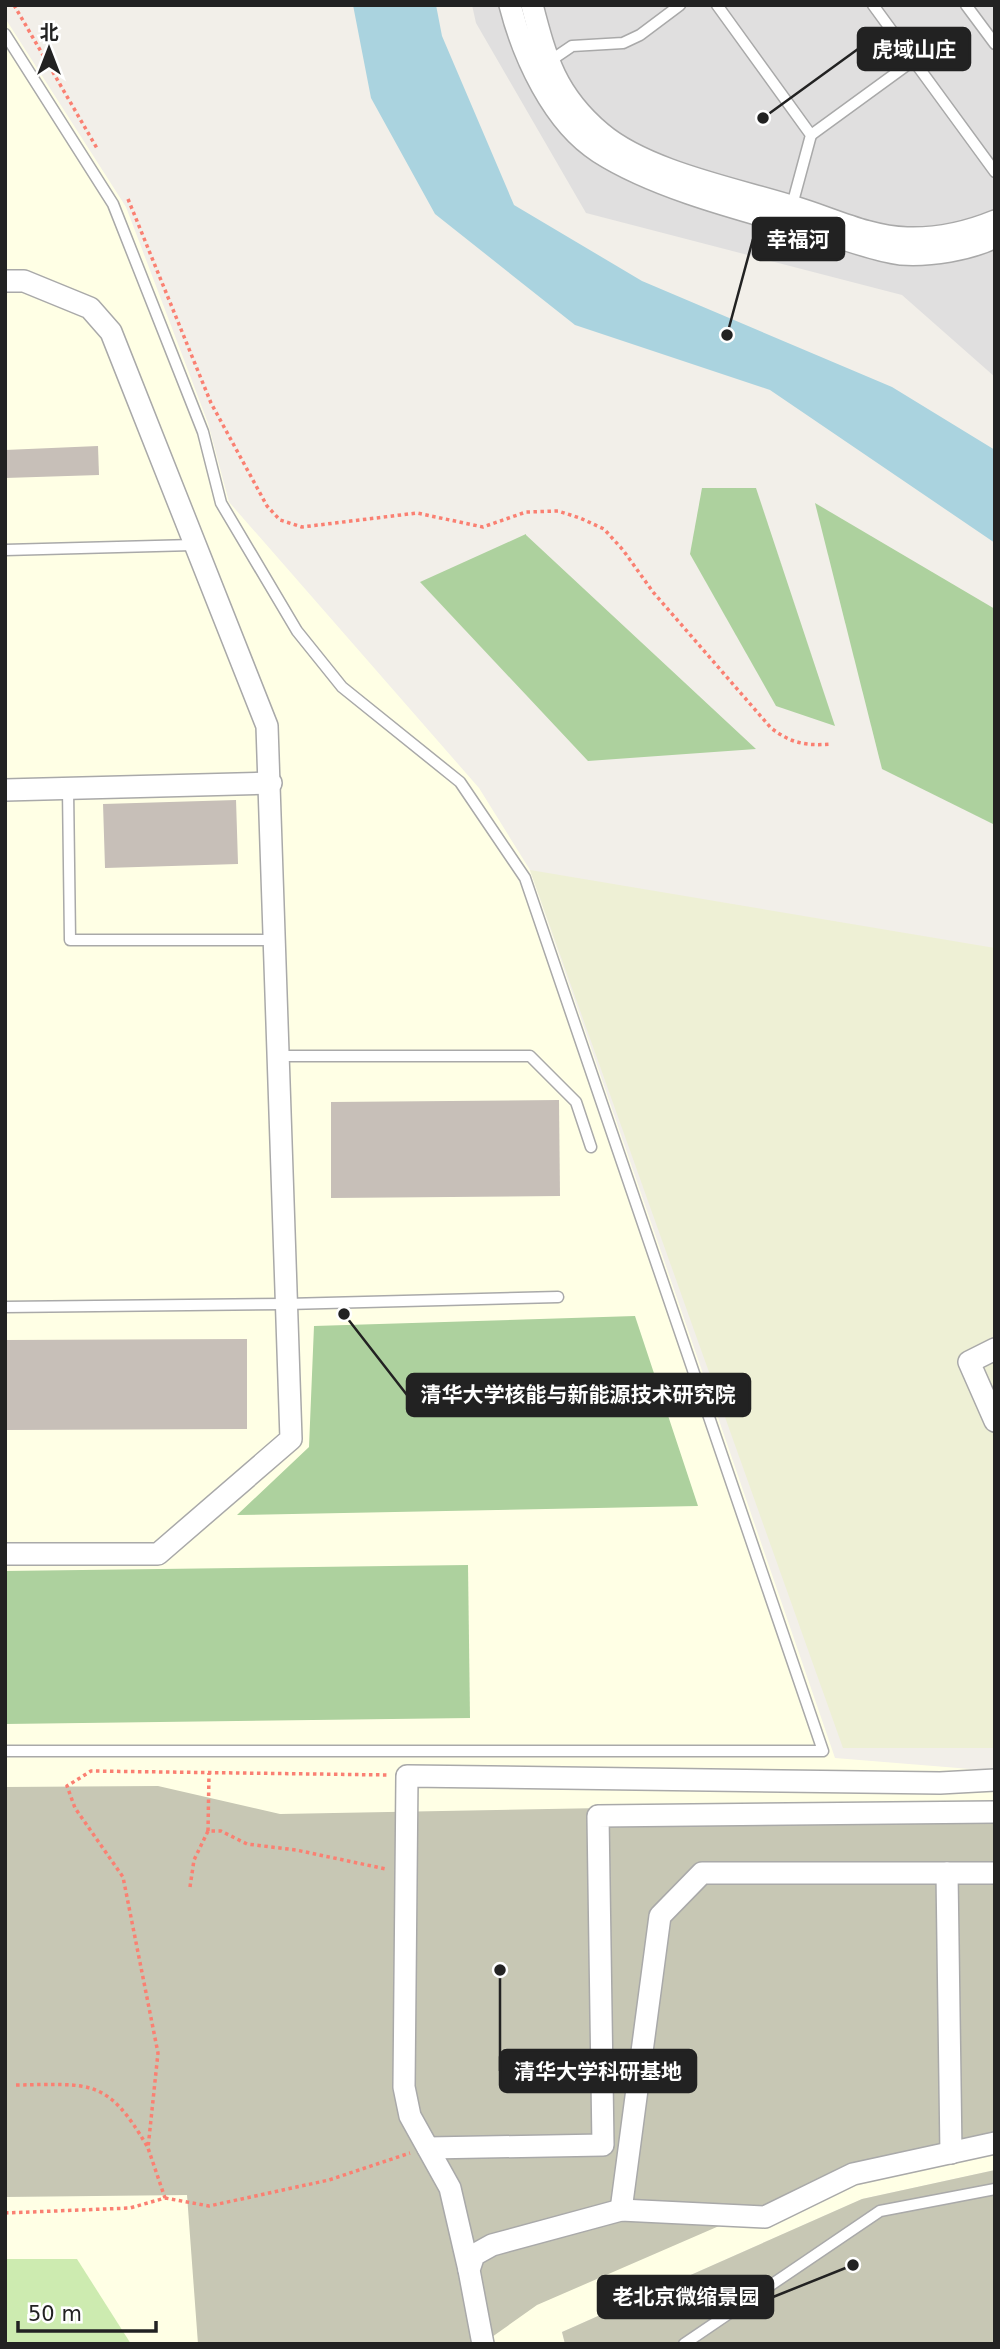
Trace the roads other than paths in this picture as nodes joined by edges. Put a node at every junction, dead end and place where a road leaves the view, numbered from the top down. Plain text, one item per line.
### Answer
1 (510, 5) edge
2 (532, 5) edge
3 (680, 5) edge
4 (717, 5) edge
5 (873, 5) edge
6 (966, 5) edge
7 (5, 34) edge
8 (995, 44) edge
9 (914, 60) junction
10 (547, 63) junction
11 (811, 135) junction
12 (995, 172) edge
13 (789, 214) junction
14 (995, 221) edge
15 (995, 237) edge
16 (5, 281) edge
17 (193, 545) junction
18 (5, 550) edge
19 (271, 783) junction
20 (68, 789) junction
21 (5, 790) edge
22 (276, 940) junction
23 (279, 1056) junction
24 (591, 1147) dead end
25 (558, 1297) dead end
26 (287, 1304) junction
27 (5, 1307) edge
28 (995, 1349) edge
29 (995, 1422) edge
30 (5, 1554) edge
31 (5, 1751) edge
32 (995, 1780) edge
33 (995, 1812) edge
34 (947, 1873) junction
35 (995, 1873) edge
36 (995, 2143) edge
37 (428, 2148) junction
38 (951, 2153) junction
39 (995, 2189) edge
40 (621, 2210) junction
41 (469, 2270) junction
42 (483, 2344) edge
43 (684, 2344) edge

1 - 13 street
2 - 10 street
3 - 10 lane
4 - 11 lane
5 - 9 lane
6 - 8 lane
7 - 31 lane
9 - 11 lane
9 - 12 lane
10 - 13 street
11 - 13 lane
13 - 14 street
13 - 15 street
16 - 17 street
17 - 18 lane
17 - 19 street
19 - 20 street
19 - 22 street
20 - 21 street
20 - 22 lane
22 - 23 street
23 - 24 lane
23 - 26 street
25 - 26 lane
26 - 27 lane
26 - 30 street
28 - 29 street
32 - 37 street
33 - 37 street
34 - 35 street
34 - 38 street
34 - 40 street
36 - 38 street
37 - 41 street
38 - 40 street
39 - 43 lane
40 - 41 street
41 - 42 street

